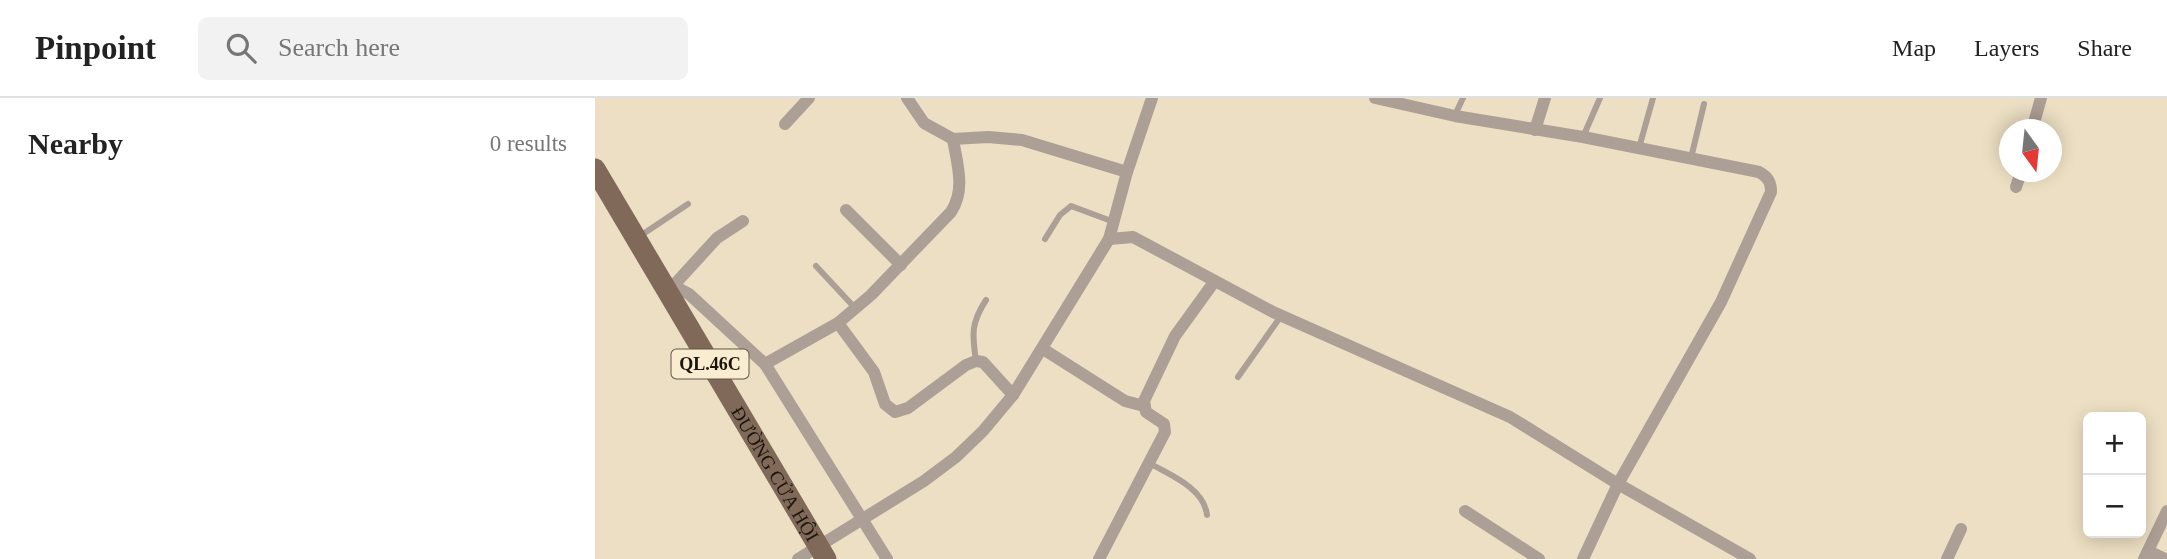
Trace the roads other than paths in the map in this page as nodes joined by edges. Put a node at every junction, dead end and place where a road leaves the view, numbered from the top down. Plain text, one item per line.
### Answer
1 (809, 98) edge
2 (907, 98) edge
3 (1152, 98) edge
4 (1375, 98) edge
5 (1464, 98) edge
6 (1545, 98) edge
7 (1600, 98) edge
8 (1653, 98) edge
9 (2041, 98) edge
10 (1704, 104) dead end
11 (1455, 116) junction
12 (2035, 119) edge
13 (785, 124) dead end
14 (1535, 130) junction
15 (1583, 137) junction
16 (953, 139) junction
17 (1639, 148) junction
18 (1691, 159) junction
19 (595, 169) edge
20 (1127, 172) junction
21 (2018, 182) edge
22 (2016, 187) dead end
23 (688, 204) dead end
24 (846, 210) dead end
25 (743, 221) dead end
26 (1114, 222) junction
27 (636, 239) junction
28 (1045, 239) dead end
29 (1109, 239) junction
30 (901, 265) junction
31 (816, 266) dead end
32 (667, 282) junction
33 (1214, 282) junction
34 (986, 300) dead end
35 (855, 308) junction
36 (1281, 316) junction
37 (838, 323) junction
38 (1043, 349) junction
39 (976, 361) junction
40 (765, 364) junction
41 (1238, 377) dead end
42 (1013, 395) junction
43 (1144, 406) junction
44 (1149, 463) junction
45 (1618, 484) junction
46 (1465, 511) dead end
47 (2167, 511) edge
48 (1207, 515) dead end
49 (863, 517) junction
50 (1961, 529) dead end
51 (822, 553) edge
52 (2146, 555) edge
53 (798, 559) edge
54 (887, 559) edge
55 (1099, 559) edge
56 (1539, 559) edge
57 (1583, 559) edge
58 (1750, 559) edge
59 (1947, 559) edge
60 (2165, 559) edge

1 - 13 street
2 - 16 street
3 - 20 street
4 - 11 street
5 - 11 lane
6 - 14 street
7 - 15 lane
8 - 17 lane
9 - 12 street
10 - 18 lane
11 - 14 street
14 - 15 street
15 - 17 street
16 - 20 street
16 - 30 street
17 - 18 street
18 - 45 street
19 - 27 main road, ĐƯỜNG CỬA HỘI / QL.46C
20 - 26 street
21 - 22 street
23 - 27 lane
24 - 30 street
25 - 32 street
26 - 28 lane
26 - 29 street
27 - 32 main road, ĐƯỜNG CỬA HỘI / QL.46C
29 - 33 street
29 - 38 street
30 - 35 street
31 - 35 lane
32 - 40 street
32 - 51 main road, ĐƯỜNG CỬA HỘI / QL.46C
33 - 36 street
33 - 43 street
34 - 39 lane
35 - 37 street
36 - 41 lane
36 - 45 street
37 - 39 street
37 - 40 street
38 - 42 street
38 - 43 street
39 - 42 street
40 - 49 street
42 - 49 street
43 - 44 street
44 - 48 lane
44 - 55 street
45 - 57 street
45 - 58 street
46 - 56 street
47 - 52 street
49 - 51 street
49 - 54 street
50 - 59 street
51 - 53 street
52 - 60 street

